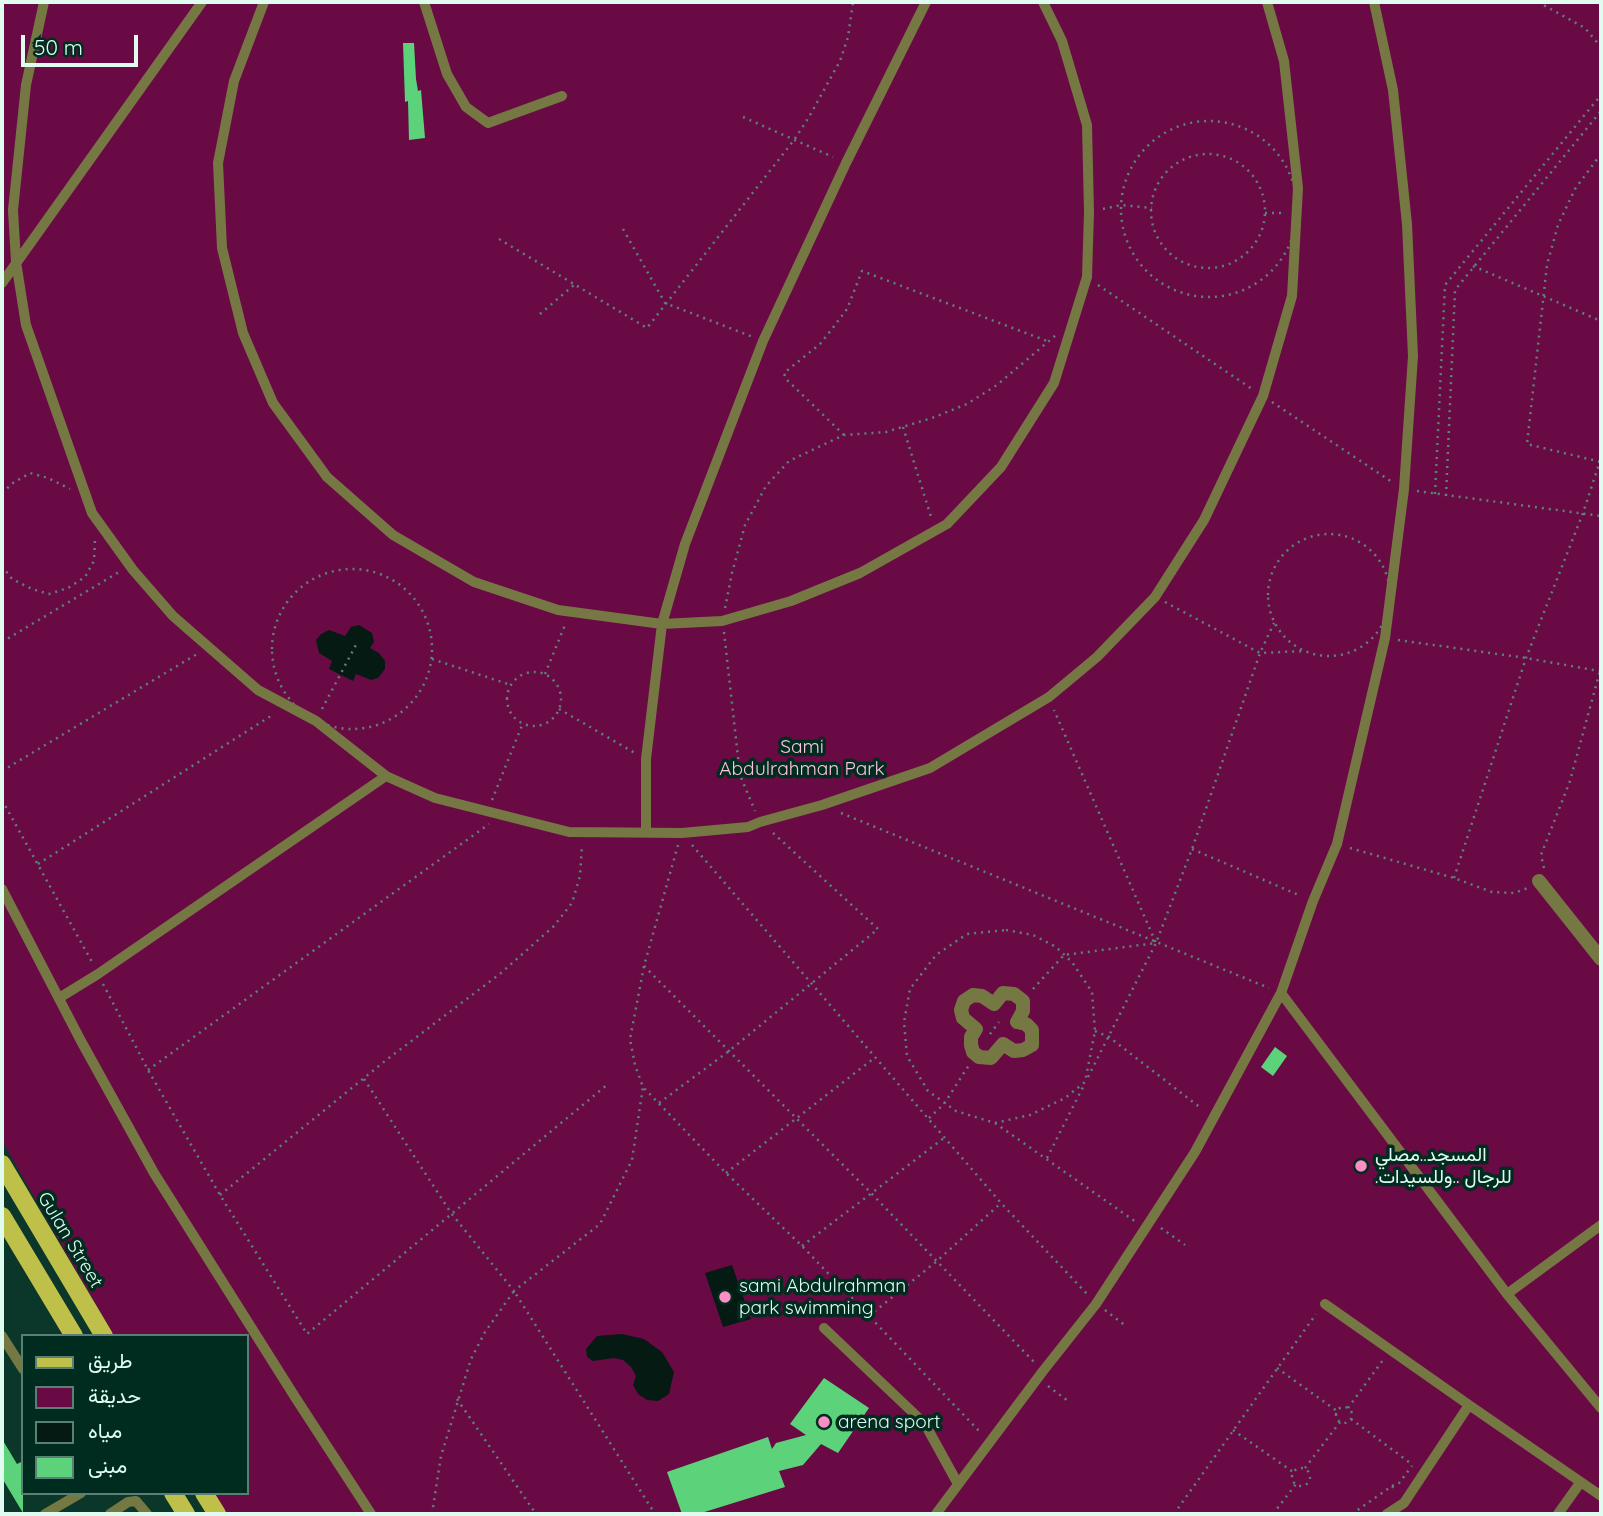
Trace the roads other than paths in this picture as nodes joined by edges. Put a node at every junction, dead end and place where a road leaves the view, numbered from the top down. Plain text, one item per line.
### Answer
1 (44, 2) edge
2 (202, 2) edge
3 (264, 2) edge
4 (424, 2) edge
5 (926, 2) edge
6 (1043, 2) edge
7 (1267, 2) edge
8 (1374, 2) edge
9 (562, 96) dead end
10 (16, 262) junction
11 (2, 284) edge
12 (662, 624) junction
13 (386, 776) junction
14 (646, 832) junction
15 (1539, 881) road end
16 (2, 889) edge
17 (1601, 958) edge
18 (1281, 993) junction
19 (59, 998) junction
20 (976, 1055) joint
21 (2, 1164) edge
22 (2, 1216) edge
23 (1601, 1225) edge
24 (1507, 1294) junction
25 (1328, 1306) road end
26 (824, 1328) dead end
27 (73, 1334) edge
28 (103, 1334) edge
29 (2, 1336) edge
30 (21, 1366) edge
31 (1469, 1405) junction
32 (1601, 1408) edge
33 (1580, 1483) junction
34 (958, 1484) junction
35 (77, 1495) edge
36 (174, 1495) edge
37 (205, 1495) edge
38 (1601, 1496) edge
39 (44, 1514) edge
40 (110, 1514) edge
41 (147, 1514) edge
42 (186, 1514) edge
43 (217, 1514) edge
44 (371, 1514) edge
45 (936, 1514) edge
46 (1387, 1514) edge
47 (1558, 1514) edge

1 - 10 lane
2 - 10 lane
3 - 12 lane
4 - 9 lane
5 - 12 lane
6 - 12 lane
7 - 14 lane
8 - 18 lane
10 - 11 lane
10 - 13 lane
12 - 14 lane
13 - 14 lane
13 - 19 lane
15 - 17 street
16 - 19 lane
18 - 24 lane
18 - 34 lane
19 - 44 lane
20 - 20 street
21 - 28 main road, Gulan Street
22 - 27 main road
23 - 24 lane
24 - 32 lane
25 - 31 lane
26 - 34 lane
29 - 30 lane
31 - 33 lane
31 - 46 lane
33 - 38 lane
33 - 47 lane
34 - 45 lane
35 - 39 lane
36 - 42 main road
37 - 43 main road
40 - 41 lane

